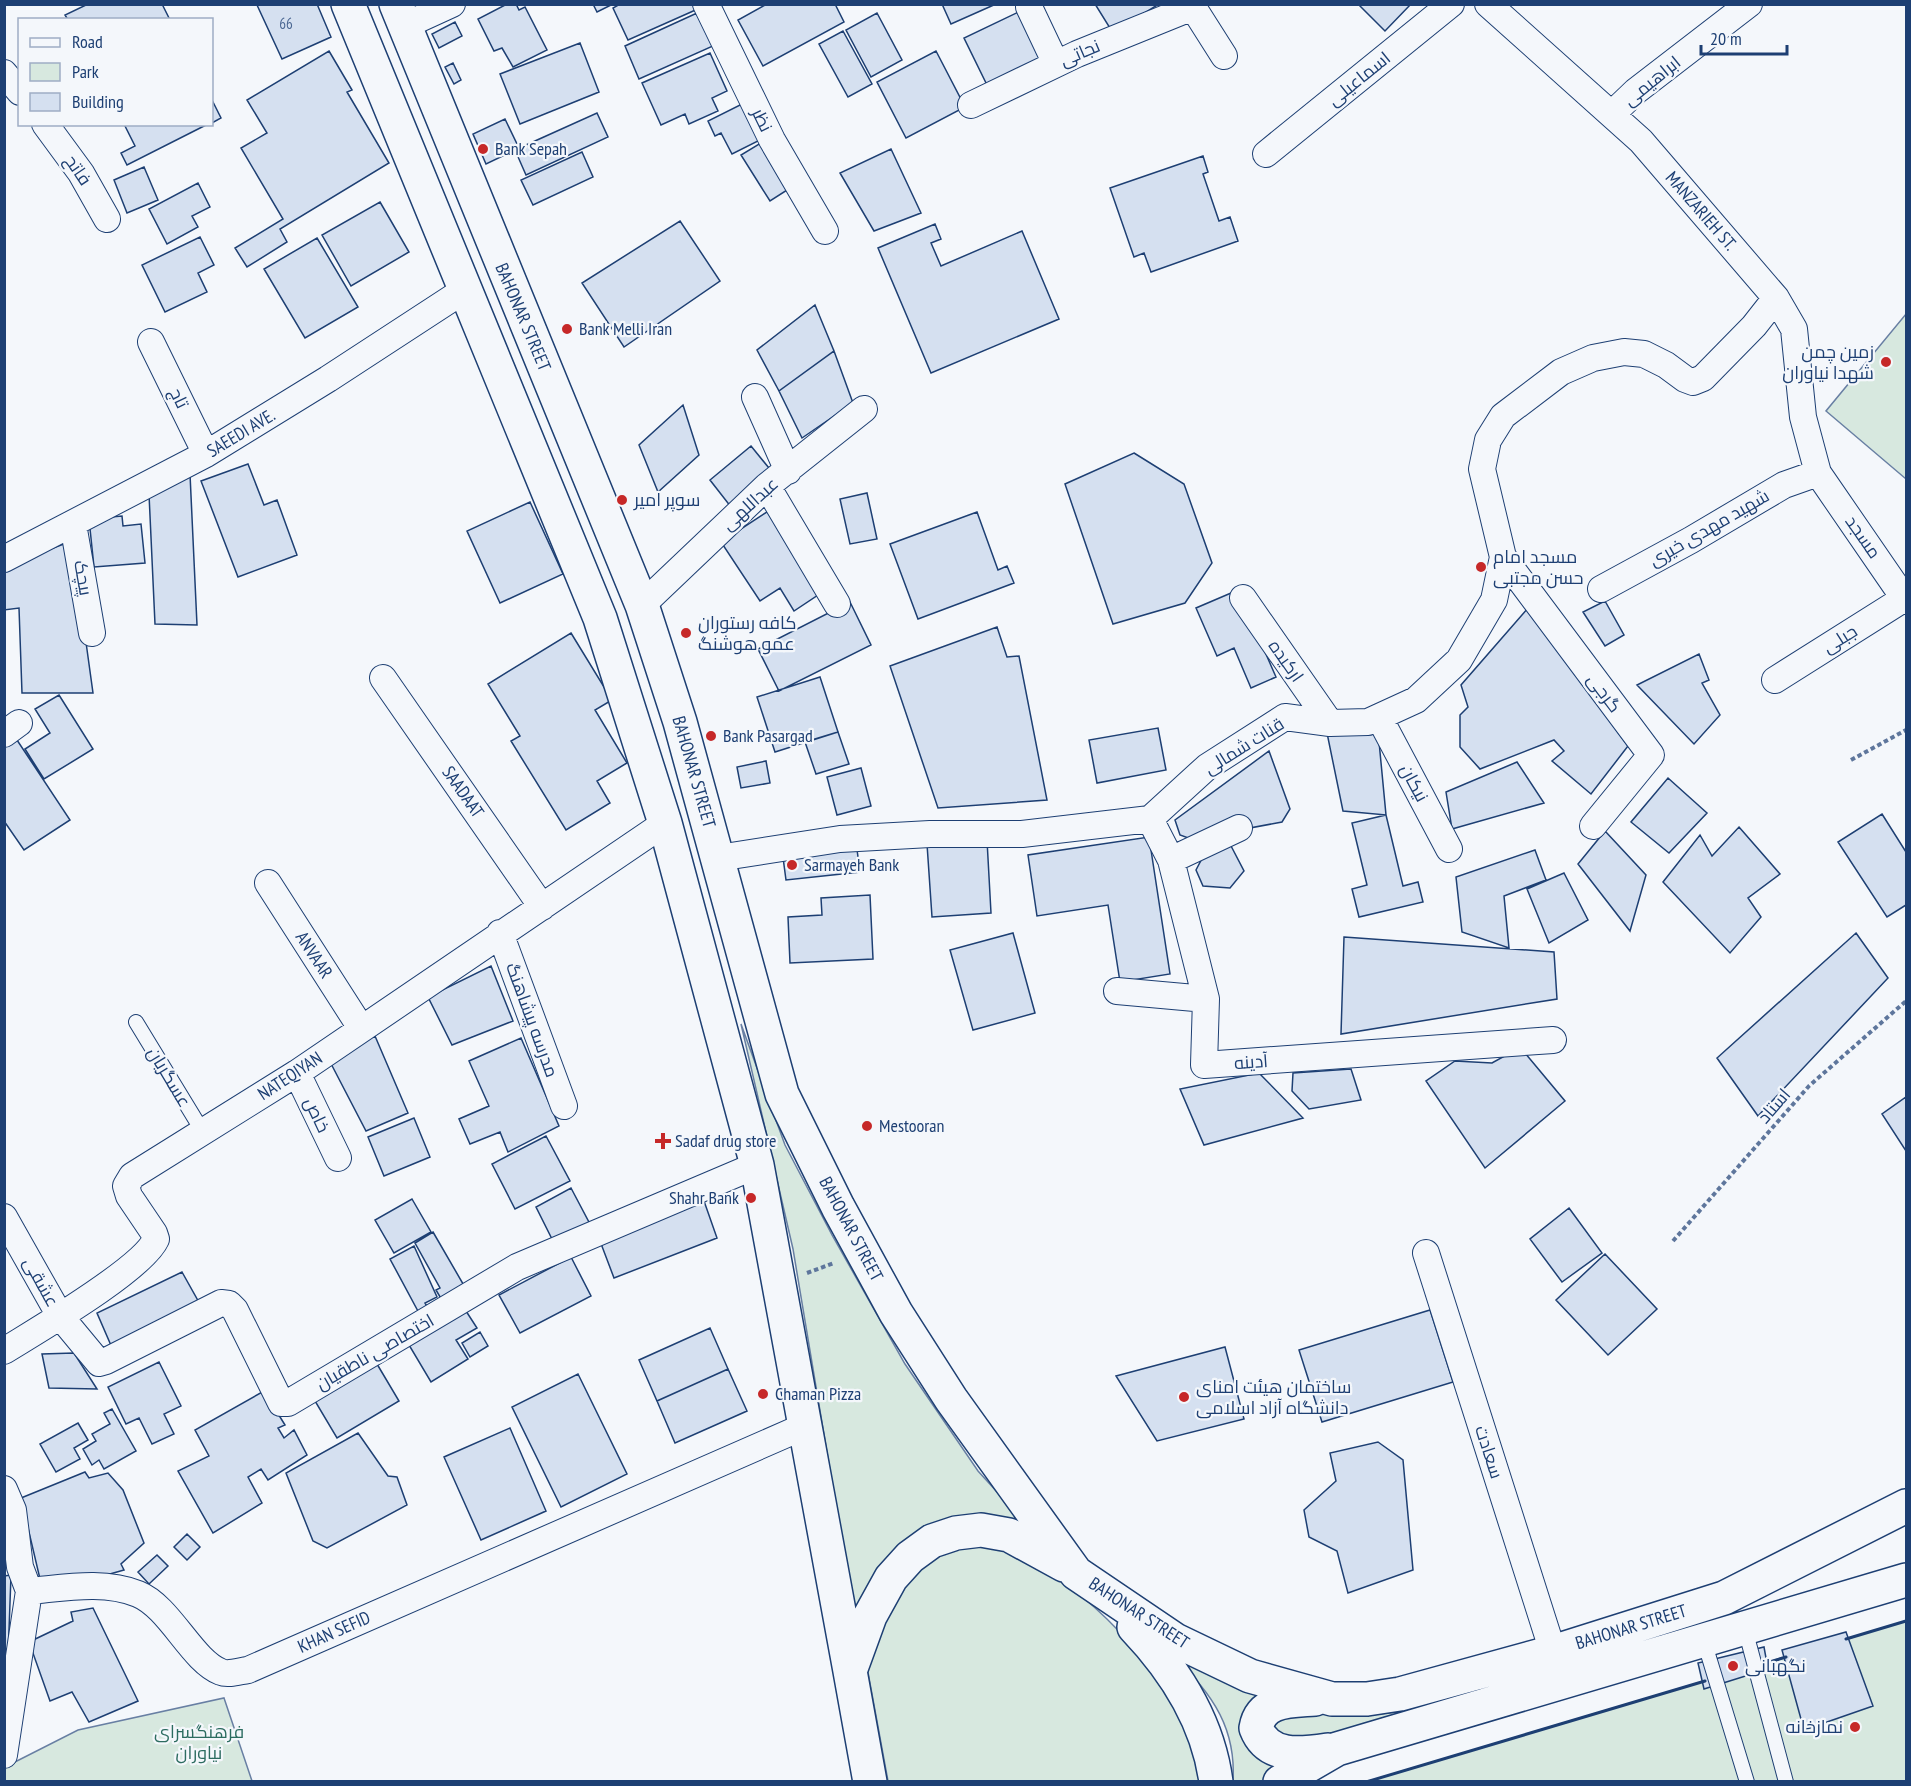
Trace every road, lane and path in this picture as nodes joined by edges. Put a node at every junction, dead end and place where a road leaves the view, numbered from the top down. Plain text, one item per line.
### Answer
1 (348, 4) edge
2 (452, 4) edge
3 (706, 4) edge
4 (1452, 4) edge
5 (1488, 4) edge
6 (1749, 4) edge
7 (1192, 6) edge
8 (1029, 7) dead end
9 (400, 15) edge
10 (1224, 56) dead end
11 (1056, 63) junction
12 (4, 73) edge
13 (18, 90) edge
14 (971, 105) dead end
15 (1612, 114) junction
16 (46, 126) edge
17 (1266, 154) dead end
18 (107, 219) dead end
19 (825, 231) dead end
20 (466, 289) junction
21 (1776, 298) junction
22 (151, 342) dead end
23 (755, 397) dead end
24 (864, 410) dead end
25 (206, 454) junction
26 (788, 471) junction
27 (1818, 473) junction
28 (767, 486) junction
29 (73, 524) junction
30 (1503, 557) junction
31 (4, 559) edge
32 (1601, 589) dead end
33 (1243, 598) dead end
34 (1906, 600) edge
35 (837, 604) dead end
36 (642, 605) junction
37 (92, 633) dead end
38 (384, 678) dead end
39 (1775, 680) dead end
40 (1379, 717) junction
41 (1330, 723) junction
42 (1906, 730) edge
43 (1851, 760) dead end
44 (1150, 819) junction
45 (665, 823) junction
46 (1593, 826) dead end
47 (1239, 828) dead end
48 (1449, 849) dead end
49 (718, 858) junction
50 (1171, 860) junction
51 (268, 883) dead end
52 (542, 907) junction
53 (500, 933) junction
54 (1117, 991) dead end
55 (1206, 999) junction
56 (1906, 1001) edge
57 (136, 1022) dead end
58 (361, 1028) junction
59 (1553, 1040) dead end
60 (297, 1073) junction
61 (564, 1106) dead end
62 (203, 1132) junction
63 (338, 1158) dead end
64 (757, 1165) junction
65 (4, 1217) edge
66 (1673, 1241) dead end
67 (863, 1252) junction
68 (1426, 1253) dead end
69 (779, 1284) junction
70 (60, 1316) junction
71 (4, 1351) edge
72 (805, 1426) junction
73 (4, 1489) edge
74 (1906, 1506) edge
75 (12, 1568) edge
76 (1076, 1573) junction
77 (1906, 1580) edge
78 (29, 1591) junction
79 (1745, 1629) junction
80 (1704, 1641) junction
81 (1553, 1652) junction
82 (11, 1661) edge
83 (850, 1671) junction
84 (1332, 1698) junction
85 (1337, 1749) junction
86 (4, 1755) edge
87 (870, 1782) edge
88 (1216, 1782) edge
89 (1280, 1782) edge
90 (1747, 1782) edge
91 (1786, 1782) edge

1 - 20 main road
2 - 9 street
3 - 19 street, نظر
4 - 17 street, اسماعیلی
5 - 15 street, MANZARIEH ST.
6 - 15 street, ابراهیمی
7 - 10 street, نجاتی
7 - 11 street, نجاتی
8 - 11 street
9 - 36 main road, BAHONAR STREET
11 - 14 street, نجاتی
12 - 13 street
15 - 21 street, MANZARIEH ST.
16 - 18 street, فاتح
20 - 25 street, SAEEDI AVE.
20 - 45 main road
21 - 27 street, MANZARIEH ST.
21 - 30 street, قنات شمالى
22 - 25 street, تاج
23 - 26 street
24 - 26 street, عبداللهی
25 - 29 street, SAEEDI AVE.
26 - 28 street, عبداللهی
27 - 32 street, شهید مهدی خیری
27 - 34 street, مسجد
28 - 35 street
28 - 36 street, عبداللهی
29 - 31 street, SAEEDI AVE.
29 - 37 street, پیچک
30 - 40 street, قنات شمالى
30 - 46 street, گرجی
33 - 41 street, ارکیده
34 - 39 street, جبلی
36 - 49 main road, BAHONAR STREET
38 - 52 street, SAADAAT
40 - 41 street, قنات شمالى
40 - 48 street, نیکان
41 - 44 street, قنات شمالى
42 - 43 path
44 - 49 street
44 - 50 street, آدینه
45 - 52 street, NATEQIYAN
45 - 64 main road
47 - 50 street
49 - 67 main road, BAHONAR STREET
50 - 55 street, آدینه
51 - 58 street, ANVAAR
52 - 53 street, NATEQIYAN
53 - 58 street, NATEQIYAN
53 - 61 street, مدرسه پیشاهنگ
54 - 55 street
55 - 59 street, آدینه
56 - 66 path, استاد
57 - 62 lane, عسگریان
58 - 60 street, NATEQIYAN
60 - 62 street, NATEQIYAN
60 - 63 street, خاص
62 - 70 street, NATEQIYAN
64 - 69 main road
64 - 70 street, اختصاصی ناطقیان
65 - 70 street, عشقی
67 - 69 path
67 - 76 main road, BAHONAR STREET
68 - 81 street, سعادت
69 - 72 main road
70 - 71 street, NATEQIYAN
72 - 78 street, KHAN SEFID
72 - 83 main road
73 - 75 street
74 - 81 main road, BAHONAR STREET
75 - 78 street
76 - 83 main road
76 - 84 main road, BAHONAR STREET
76 - 88 main road
77 - 79 main road, BAHONAR STREET
78 - 82 street
79 - 80 main road, BAHONAR STREET
79 - 91 lane
80 - 85 main road, BAHONAR STREET
80 - 90 lane
81 - 84 main road, BAHONAR STREET
82 - 86 street
83 - 87 main road
84 - 85 main road
85 - 89 main road, BAHONAR STREET

